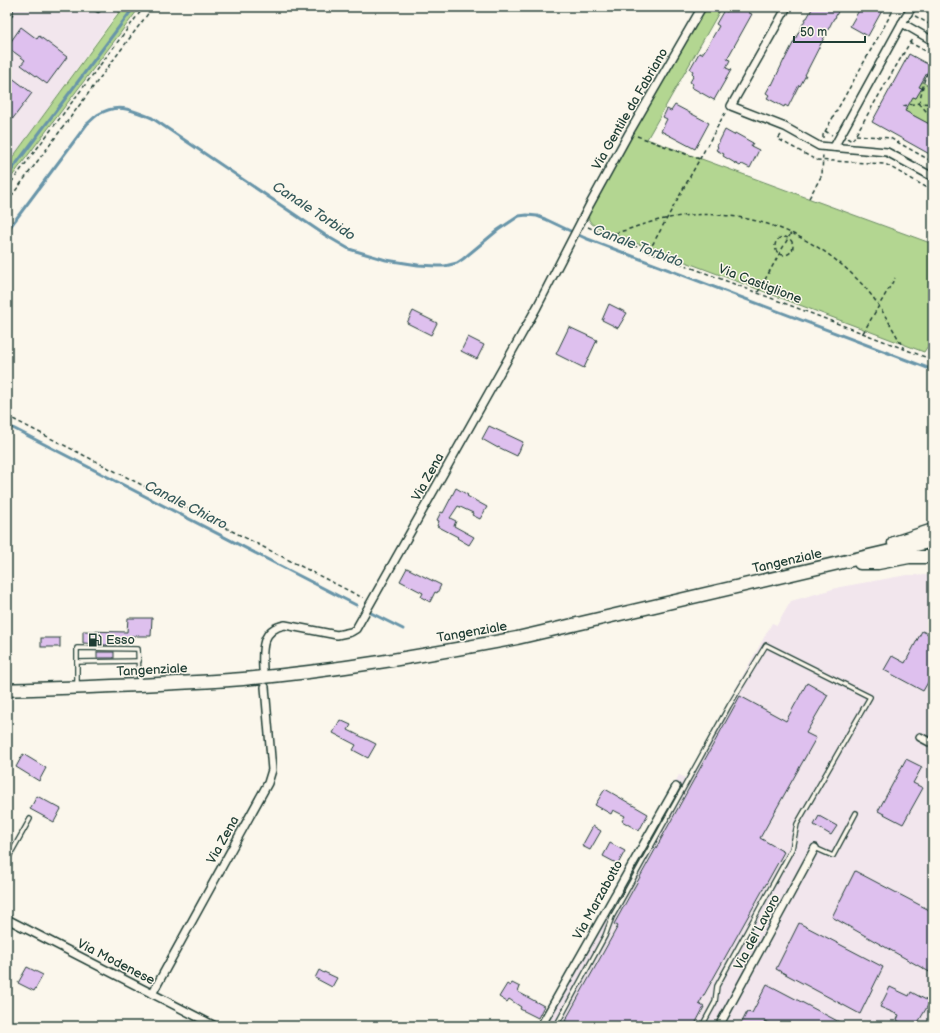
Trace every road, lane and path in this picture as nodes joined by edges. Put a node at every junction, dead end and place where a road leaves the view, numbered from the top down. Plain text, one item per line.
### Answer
1 (93, 7) edge
2 (100, 7) edge
3 (144, 7) edge
4 (153, 7) edge
5 (702, 7) edge
6 (787, 7) edge
7 (894, 7) edge
8 (912, 7) edge
9 (902, 23) junction
10 (933, 41) edge
11 (933, 55) edge
12 (933, 64) edge
13 (919, 103) junction
14 (933, 104) edge
15 (731, 106) junction
16 (903, 106) dead end
17 (933, 119) edge
18 (785, 127) junction
19 (825, 131) junction
20 (630, 133) junction
21 (856, 135) junction
22 (840, 136) junction
23 (823, 146) junction
24 (834, 147) junction
25 (699, 159) junction
26 (823, 160) junction
27 (933, 162) edge
28 (933, 177) edge
29 (7, 188) edge
30 (933, 191) edge
31 (809, 198) dead end
32 (7, 202) edge
33 (666, 219) junction
34 (581, 223) junction
35 (791, 233) junction
36 (606, 235) junction
37 (788, 238) junction
38 (649, 251) junction
39 (779, 254) junction
40 (895, 278) dead end
41 (758, 293) junction
42 (878, 306) junction
43 (863, 333) junction
44 (904, 349) junction
45 (933, 360) edge
46 (7, 416) edge
47 (933, 530) edge
48 (933, 541) edge
49 (933, 557) edge
50 (833, 564) junction
51 (371, 602) junction
52 (139, 661) junction
53 (77, 662) junction
54 (263, 668) dead end
55 (139, 685) junction
56 (265, 687) dead end
57 (78, 688) junction
58 (7, 690) edge
59 (920, 738) dead end
60 (933, 744) edge
61 (676, 787) dead end
62 (856, 813) dead end
63 (30, 819) dead end
64 (815, 848) joint
65 (7, 860) edge
66 (7, 919) edge
67 (152, 994) junction
68 (215, 1026) edge
69 (542, 1026) edge
70 (556, 1026) edge
71 (702, 1026) edge
72 (719, 1026) edge

1 - 2 lane
3 - 29 path
4 - 32 path
5 - 20 street, Via Gentile da Fabriano
6 - 15 street
7 - 19 path
8 - 9 street
9 - 10 street
9 - 22 street
11 - 21 path
12 - 13 path
13 - 14 path
13 - 16 path
13 - 17 path
15 - 18 street
15 - 25 path
18 - 23 street
18 - 26 path
19 - 22 path
19 - 23 path
20 - 25 path
20 - 34 street, Via Gentile da Fabriano
21 - 22 path
21 - 27 path
22 - 24 street
23 - 24 street
23 - 26 path
24 - 28 street
25 - 33 path
26 - 30 path
26 - 31 path
33 - 35 path
33 - 36 path
33 - 38 path
34 - 36 path, Via Castiglione
34 - 51 street, Via Zena
35 - 37 path
35 - 42 path
36 - 38 path, Via Castiglione
37 - 39 path
37 - 39 path
37 - 39 path
38 - 41 path, Via Castiglione
39 - 41 path
40 - 42 path
41 - 43 path, Via Castiglione
42 - 43 path
42 - 44 path
43 - 44 path, Via Castiglione
44 - 45 path, Via Castiglione
46 - 51 path
47 - 50 main road
48 - 50 main road, Tangenziale
49 - 50 main road
50 - 55 main road, Tangenziale
51 - 54 street, Via Zena
52 - 53 lane
52 - 53 lane
52 - 55 lane
53 - 57 lane
55 - 57 main road, Tangenziale
56 - 67 street, Via Zena
57 - 58 main road, Tangenziale
59 - 60 street
61 - 69 street, Via Marzabotto
62 - 64 lane
63 - 65 lane
64 - 72 street, Via del Lavoro
66 - 67 street, Via Modenese
67 - 68 street, Via Modenese
70 - 71 lane

